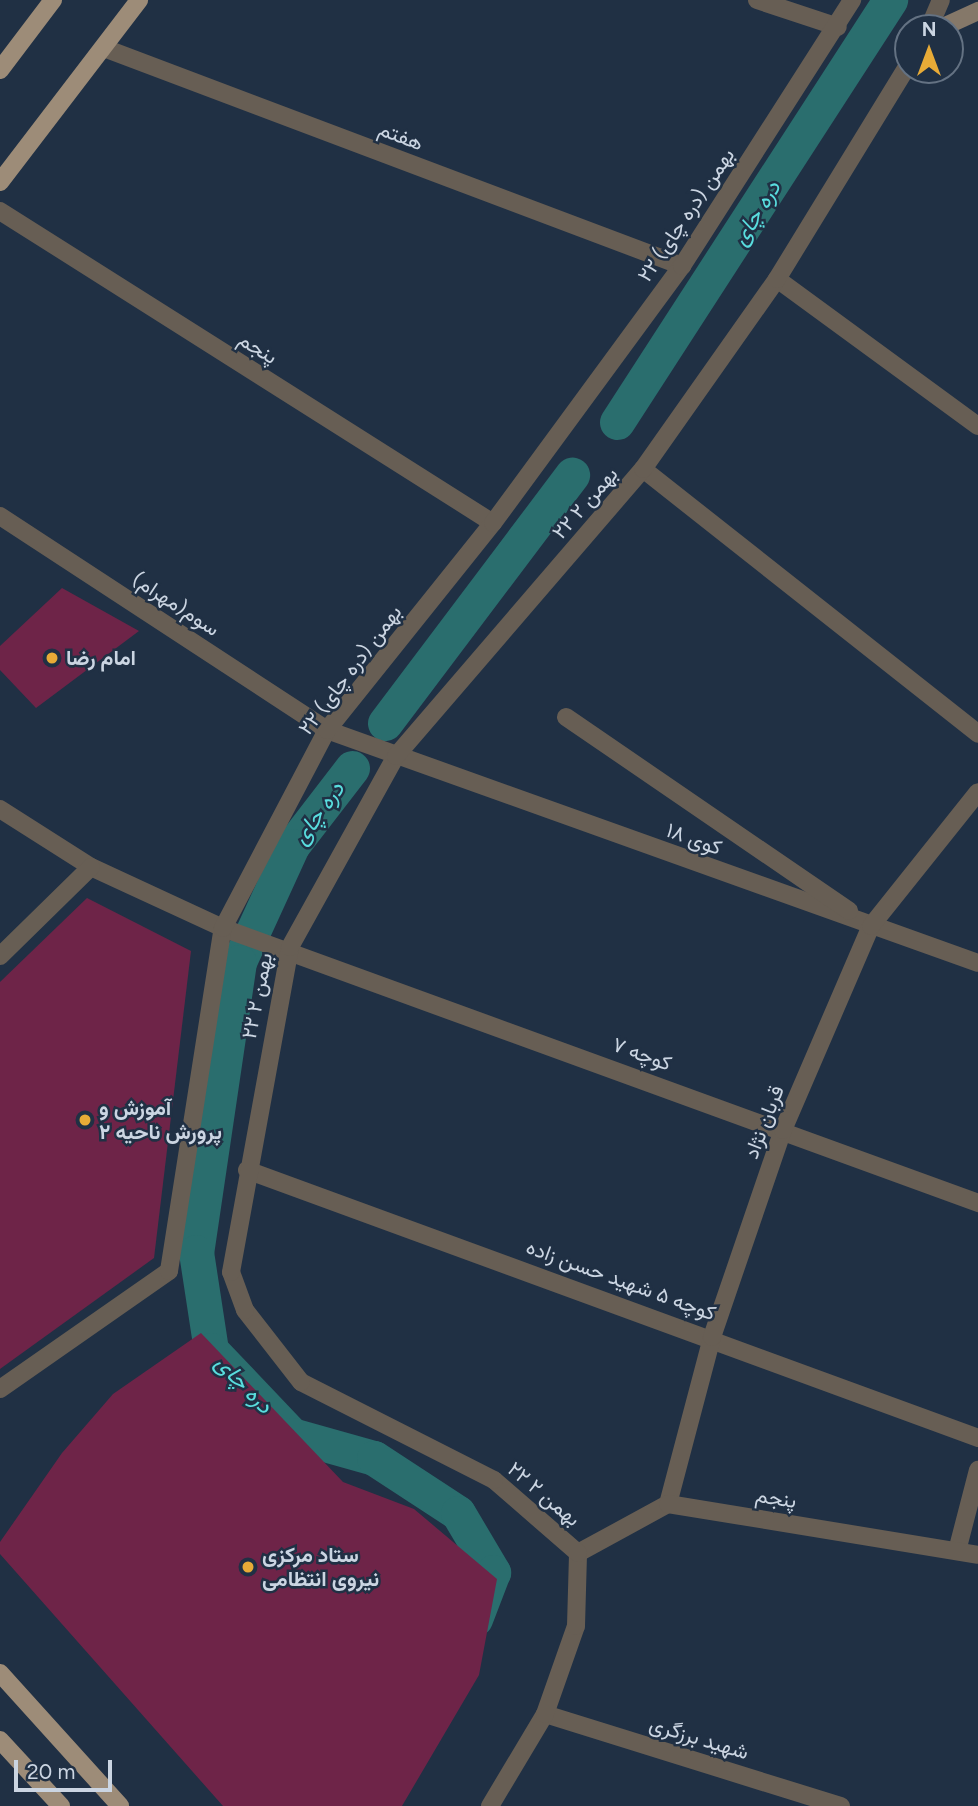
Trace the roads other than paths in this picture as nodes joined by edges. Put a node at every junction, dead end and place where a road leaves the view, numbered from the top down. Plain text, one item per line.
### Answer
1 (53, 0) edge
2 (139, 0) edge
3 (757, 0) edge
4 (852, 0) edge
5 (838, 27) junction
6 (104, 48) junction
7 (0, 70) edge
8 (896, 84) edge
9 (0, 182) edge
10 (0, 211) edge
11 (682, 266) junction
12 (777, 279) junction
13 (978, 426) edge
14 (643, 469) junction
15 (0, 516) edge
16 (493, 523) junction
17 (566, 718) dead end
18 (327, 730) junction
19 (978, 734) edge
20 (396, 756) junction
21 (978, 792) edge
22 (0, 808) edge
23 (19, 821) junction
24 (0, 824) edge
25 (92, 867) junction
26 (871, 926) junction
27 (223, 928) junction
28 (289, 947) junction
29 (0, 956) edge
30 (978, 963) edge
31 (783, 1130) junction
32 (247, 1170) junction
33 (978, 1203) edge
34 (712, 1337) junction
35 (0, 1389) edge
36 (978, 1438) edge
37 (978, 1470) edge
38 (668, 1504) junction
39 (957, 1551) junction
40 (578, 1553) junction
41 (978, 1555) edge
42 (0, 1674) edge
43 (545, 1714) junction
44 (0, 1740) edge
45 (814, 1802) edge
46 (61, 1806) edge
47 (120, 1806) edge
48 (490, 1806) edge
49 (841, 1806) edge

1 - 7 main road
2 - 6 main road
3 - 5 street
4 - 5 street, ۲۲ بهمن (دره چای)
5 - 11 street, ۲۲ بهمن (دره چای)
6 - 9 main road
6 - 11 street, هفتم
8 - 12 street, ۲۲ بهمن ۲
10 - 16 street, پنجم
11 - 16 street, ۲۲ بهمن (دره چای)
12 - 13 street
12 - 14 street, ۲۲ بهمن ۲
14 - 19 street
14 - 20 street, ۲۲ بهمن ۲
15 - 18 street, سوم(مهرام)
16 - 18 street, ۲۲ بهمن (دره چای)
17 - 26 street
18 - 20 street, سوم(مهرام)
18 - 27 street, ۲۲ بهمن (دره چای)
20 - 26 street, کوی ۱۸
20 - 28 street, ۲۲ بهمن ۲
21 - 26 street, قربان نژاد
22 - 23 street, کوچه ۷
23 - 24 street
23 - 25 street, کوچه ۷
25 - 27 street, کوچه ۷
25 - 29 street
26 - 30 street, کوی ۱۸
26 - 31 street, قربان نژاد
27 - 28 street, کوچه ۷
27 - 35 street, ۲۲ بهمن (دره چای)
28 - 31 street, کوچه ۷
28 - 32 street, ۲۲ بهمن ۲
31 - 33 street, کوچه ۷
31 - 34 street, قربان نژاد
32 - 34 street, کوچه ۵ شهید حسن زاده
32 - 40 street, ۲۲ بهمن ۲
34 - 36 street, کوچه ۵ شهید حسن زاده
34 - 38 street, قربان نژاد
37 - 39 street
38 - 39 street, پنجم
38 - 40 street
39 - 41 street, پنجم
40 - 43 street, ۲۲ بهمن ۲
42 - 47 main road
43 - 45 street, شهید برزگری
43 - 48 street, ۲۲ بهمن ۲
44 - 46 main road
45 - 49 street, شهید برزگری

